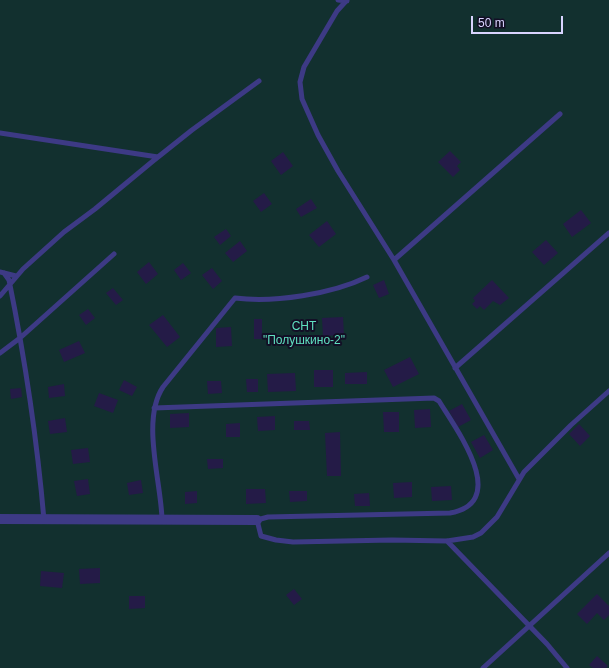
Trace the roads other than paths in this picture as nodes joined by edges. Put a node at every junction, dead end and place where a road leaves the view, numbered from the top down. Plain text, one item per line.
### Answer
1 (338, 0) edge
2 (347, 0) edge
3 (259, 81) dead end
4 (560, 114) dead end
5 (0, 133) edge
6 (158, 157) junction
7 (609, 233) edge
8 (114, 254) dead end
9 (394, 260) junction
10 (2, 272) edge
11 (16, 276) junction
12 (367, 277) dead end
13 (9, 285) junction
14 (0, 296) edge
15 (20, 338) junction
16 (0, 353) edge
17 (455, 368) junction
18 (609, 391) edge
19 (154, 408) junction
20 (519, 478) junction
21 (162, 519) junction
22 (0, 520) edge
23 (44, 520) junction
24 (257, 520) junction
25 (447, 541) junction
26 (609, 553) edge
27 (529, 626) junction
28 (483, 668) edge
29 (568, 668) edge

1 - 2 lane
2 - 9 lane
3 - 6 lane
4 - 9 lane
5 - 6 lane
6 - 11 lane
7 - 17 lane
8 - 15 lane
9 - 17 lane
10 - 11 lane
10 - 13 lane
11 - 13 lane
12 - 19 lane
13 - 14 lane
13 - 15 lane
15 - 16 lane
15 - 23 lane
17 - 20 lane
18 - 20 lane
19 - 21 lane
19 - 24 lane
20 - 25 lane
21 - 23 street
21 - 24 street
22 - 23 street
24 - 25 lane
25 - 27 lane
26 - 27 lane
27 - 28 lane
27 - 29 lane

